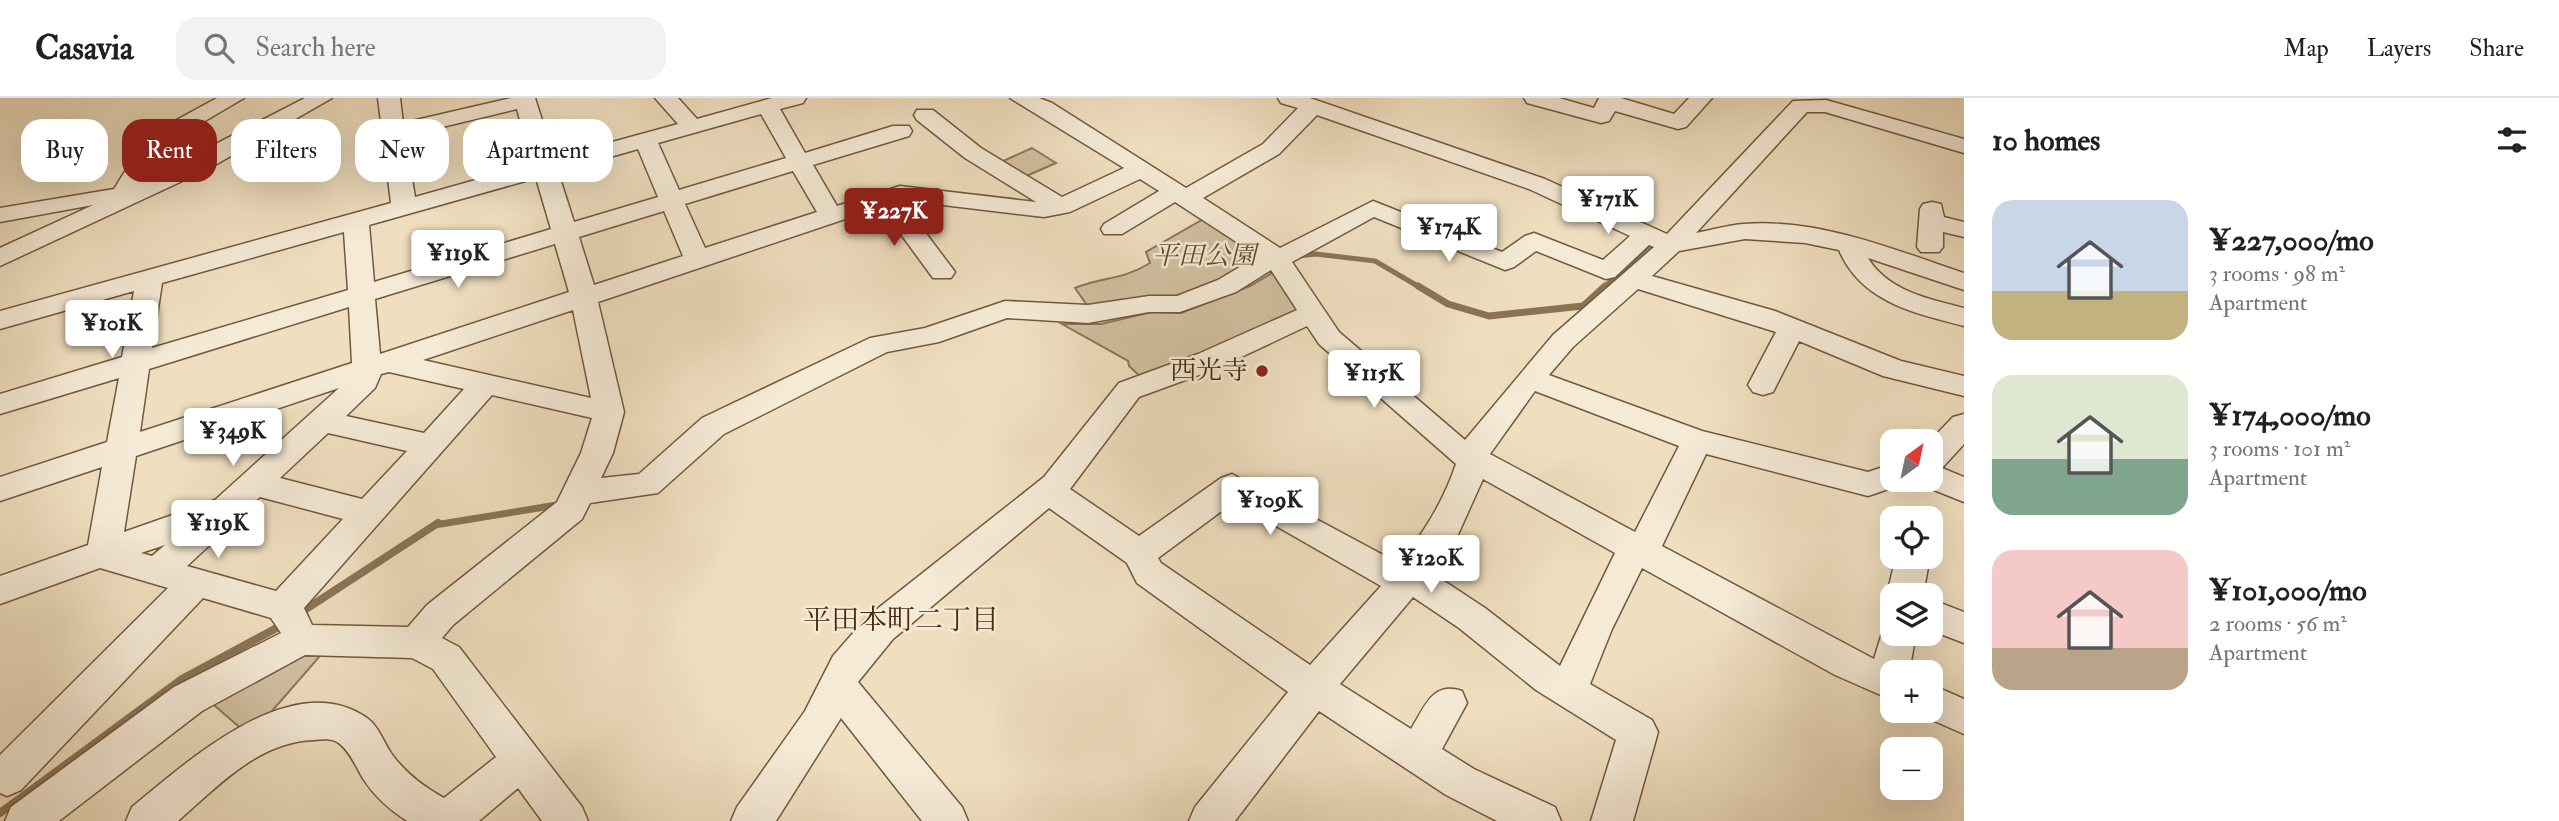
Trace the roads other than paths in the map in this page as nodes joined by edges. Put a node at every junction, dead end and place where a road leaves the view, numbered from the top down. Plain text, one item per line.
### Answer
1 (233, 98) edge
2 (321, 98) edge
3 (389, 98) edge
4 (666, 98) edge
5 (795, 98) edge
6 (1021, 98) edge
7 (1289, 98) edge
8 (1535, 98) edge
9 (1701, 98) edge
10 (1775, 98) edge
11 (525, 99) edge
12 (1609, 100) edge
13 (767, 106) junction
14 (1312, 106) junction
15 (1801, 106) junction
16 (925, 115) dead end
17 (393, 119) edge
18 (446, 119) edge
19 (531, 119) edge
20 (693, 127) junction
21 (901, 131) dead end
22 (645, 140) junction
23 (1964, 146) edge
24 (613, 149) edge
25 (799, 163) junction
26 (1141, 169) junction
27 (401, 182) edge
28 (497, 182) edge
29 (549, 182) edge
30 (128, 194) junction
31 (1186, 195) junction
32 (887, 198) junction
33 (672, 200) junction
34 (404, 207) junction
35 (1061, 207) junction
36 (0, 215) edge
37 (831, 216) junction
38 (356, 220) junction
39 (1113, 229) dead end
40 (1964, 230) edge
41 (566, 233) junction
42 (1645, 235) junction
43 (1849, 244) junction
44 (1671, 245) junction
45 (1930, 247) dead end
46 (1283, 257) junction
47 (0, 258) edge
48 (697, 259) junction
49 (942, 272) dead end
50 (150, 278) junction
51 (1633, 279) junction
52 (1964, 282) edge
53 (362, 294) junction
54 (584, 297) junction
55 (1311, 314) junction
56 (1964, 317) edge
57 (0, 320) edge
58 (1792, 328) junction
59 (138, 361) junction
60 (377, 365) junction
61 (1530, 378) junction
62 (486, 384) junction
63 (1763, 385) dead end
64 (1964, 386) edge
65 (0, 404) edge
66 (609, 412) junction
67 (322, 421) junction
68 (1964, 425) edge
69 (1697, 441) junction
70 (430, 445) junction
71 (1943, 447) edge
72 (121, 449) junction
73 (1475, 459) junction
74 (1880, 480) edge
75 (1943, 482) edge
76 (255, 484) junction
77 (0, 489) edge
78 (1048, 490) junction
79 (1964, 490) edge
80 (574, 501) junction
81 (227, 509) junction
82 (368, 513) junction
83 (1639, 548) junction
84 (104, 552) junction
85 (1139, 554) junction
86 (157, 572) junction
87 (1408, 580) junction
88 (196, 583) junction
89 (0, 590) edge
90 (1943, 619) edge
91 (293, 623) junction
92 (1964, 628) edge
93 (417, 643) junction
94 (1880, 678) edge
95 (838, 687) junction
96 (1315, 687) junction
97 (1569, 690) junction
98 (1448, 703) dead end
99 (1943, 707) edge
100 (1964, 717) edge
101 (1418, 754) junction
102 (520, 762) junction
103 (0, 774) edge
104 (1534, 820) edge
105 (26, 821) edge
106 (147, 821) edge
107 (447, 821) edge
108 (567, 821) edge
109 (752, 821) edge
110 (947, 821) edge
111 (1210, 821) edge
112 (1612, 821) edge

1 - 30 street
2 - 30 street
3 - 17 street
4 - 20 street
5 - 13 street
6 - 26 street
7 - 14 street
8 - 12 street
9 - 12 street
10 - 15 street
11 - 18 street
11 - 19 street
13 - 20 street
13 - 25 street
14 - 31 street
14 - 42 street
15 - 23 street
15 - 44 street
16 - 35 street
20 - 22 street
21 - 25 street
22 - 24 street
22 - 33 street
25 - 33 street
25 - 37 street
26 - 31 street
26 - 35 street
27 - 34 street
28 - 34 street
29 - 41 street
30 - 36 street
30 - 47 street
31 - 39 street
31 - 46 street
32 - 35 street
32 - 37 street
32 - 49 street
33 - 41 street
33 - 48 street
34 - 38 street
37 - 48 street
38 - 50 street
38 - 53 street
40 - 45 street
41 - 53 street
41 - 54 street
42 - 44 street
42 - 46 street
43 - 44 street
43 - 52 street
43 - 56 street
44 - 51 street
46 - 55 street
46 - 80 street
48 - 54 street
50 - 57 street
50 - 59 street
51 - 58 street
51 - 61 street
53 - 59 street
53 - 60 street
54 - 60 street
54 - 66 street
55 - 73 street
55 - 78 street
58 - 63 street
58 - 64 street
59 - 65 street
59 - 72 street
60 - 62 street
60 - 67 street
60 - 72 street
61 - 69 street
61 - 73 street
62 - 66 street
62 - 70 street
66 - 80 street
67 - 70 street
67 - 76 street
68 - 71 street
69 - 74 street
69 - 83 street
70 - 82 street
72 - 77 street
72 - 84 street
73 - 83 street
73 - 87 street
75 - 79 street
76 - 81 street
76 - 82 street
78 - 85 street
78 - 95 street
80 - 93 street
81 - 84 street
81 - 86 street
82 - 91 street
83 - 94 street
83 - 97 street
84 - 86 street
84 - 89 street
85 - 87 street
85 - 96 street
86 - 88 street
87 - 96 street
87 - 97 street
88 - 91 street
88 - 103 street
90 - 92 street
91 - 93 street
91 - 105 street
93 - 102 street
95 - 109 street
95 - 110 street
96 - 101 street
96 - 111 street
97 - 112 street
98 - 101 street
99 - 100 street
101 - 104 street
102 - 107 street
102 - 108 street
106 - 107 street

